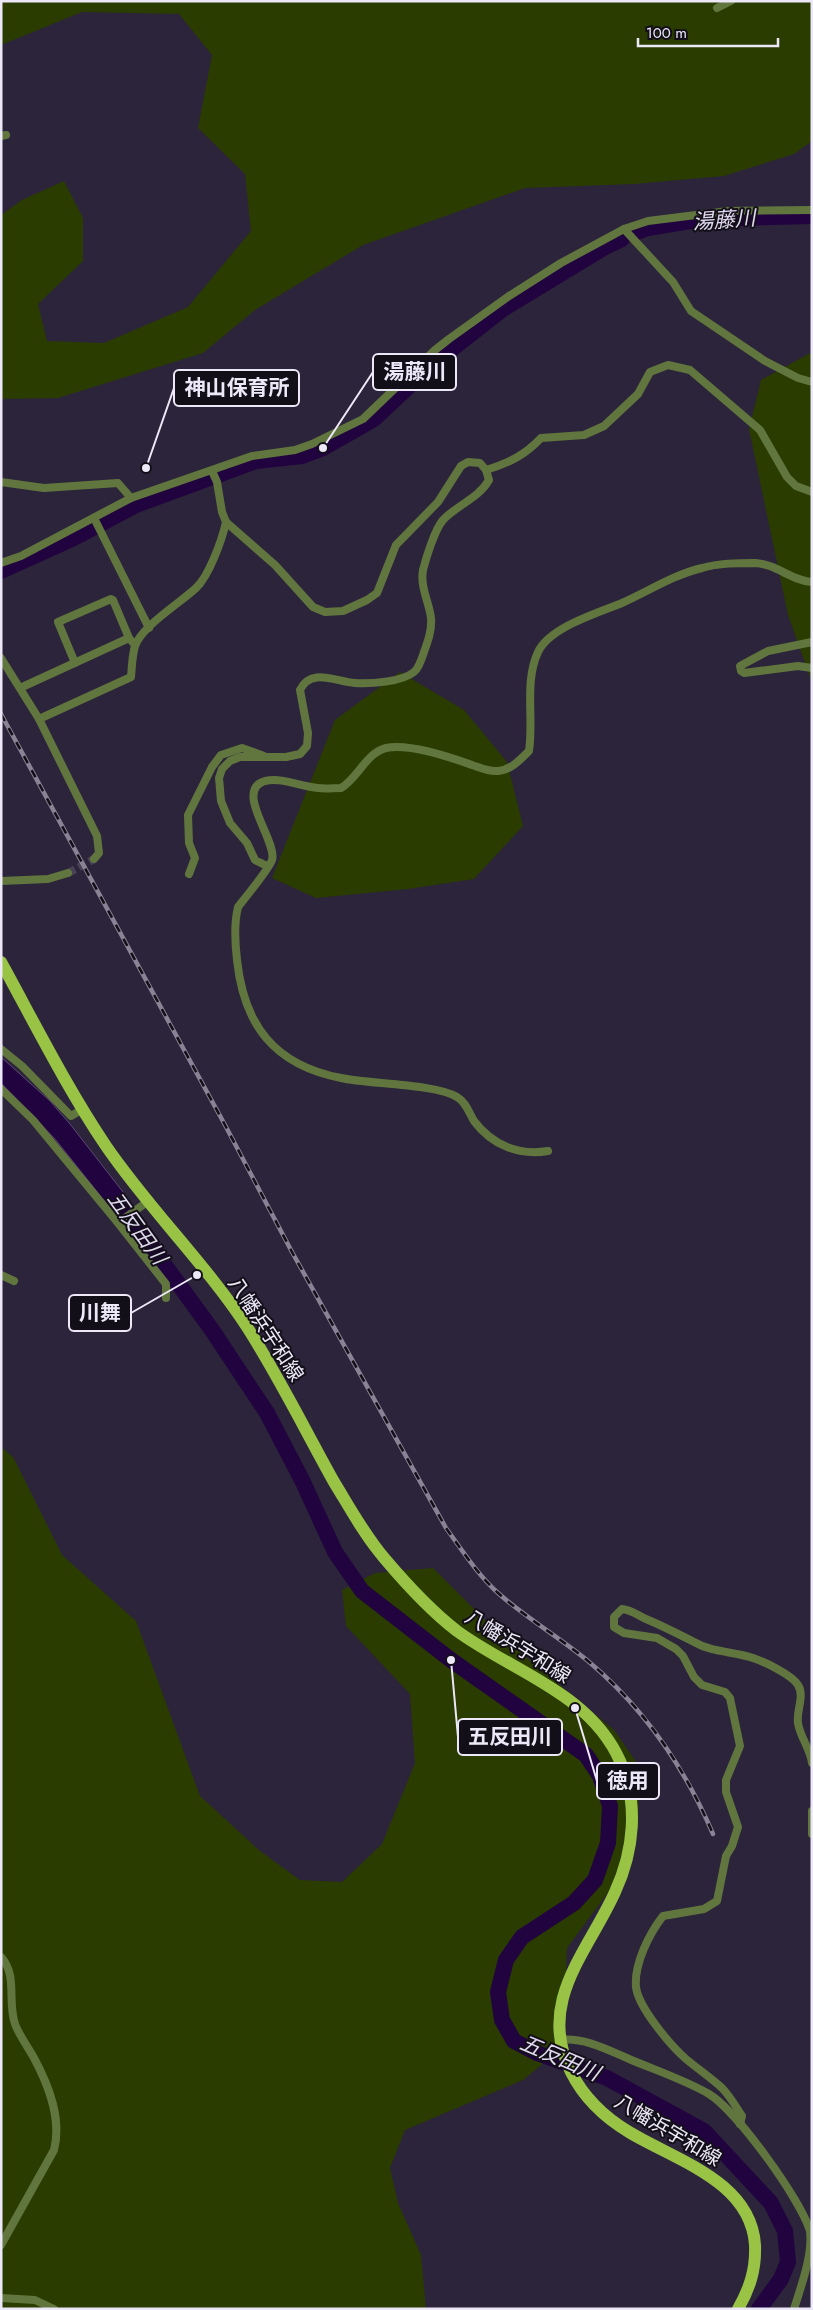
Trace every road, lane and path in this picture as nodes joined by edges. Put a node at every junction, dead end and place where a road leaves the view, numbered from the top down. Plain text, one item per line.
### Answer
1 (731, 1) edge
2 (717, 8) dead end
3 (812, 210) edge
4 (624, 229) junction
5 (812, 382) edge
6 (486, 470) junction
7 (214, 476) junction
8 (1, 482) edge
9 (812, 492) edge
10 (131, 498) junction
11 (95, 520) junction
12 (226, 522) junction
13 (1, 563) edge
14 (812, 582) edge
15 (149, 628) junction
16 (129, 638) junction
17 (812, 642) edge
18 (136, 645) junction
19 (1, 658) edge
20 (75, 663) junction
21 (812, 668) edge
22 (20, 688) junction
23 (39, 719) junction
24 (268, 757) junction
25 (94, 859) dead end
26 (267, 866) junction
27 (68, 872) tunnel mouth
28 (189, 874) dead end
29 (1, 881) edge
30 (1, 962) edge
31 (1, 1049) edge
32 (1, 1089) edge
33 (82, 1109) junction
34 (548, 1152) dead end
35 (144, 1204) junction
36 (119, 1222) junction
37 (1, 1275) edge
38 (14, 1281) dead end
39 (166, 1298) dead end
40 (812, 1762) edge
41 (812, 1812) edge
42 (812, 1834) edge
43 (1, 1956) edge
44 (561, 2044) junction
45 (740, 2124) junction
46 (1, 2245) edge
47 (1, 2298) edge
48 (54, 2309) edge
49 (738, 2309) edge
50 (794, 2309) edge

1 - 2 street
3 - 4 street
4 - 5 street
4 - 7 street
6 - 9 street
6 - 12 street
6 - 24 street
7 - 10 street
7 - 12 street
8 - 10 street
10 - 11 street
11 - 13 street
11 - 15 street
12 - 15 street
14 - 26 street
15 - 18 street
16 - 18 street
16 - 20 street
16 - 20 street
17 - 21 street
18 - 23 street
19 - 22 street
20 - 22 street
22 - 23 street
23 - 25 street
24 - 26 street
24 - 28 street
26 - 34 street
27 - 29 street
30 - 33 main road, 八幡浜宇和線
31 - 33 street
32 - 36 street
33 - 35 main road, 八幡浜宇和線
35 - 36 street
35 - 44 main road, 八幡浜宇和線
36 - 39 street
37 - 38 street
40 - 45 street
41 - 42 street
43 - 46 street
44 - 45 street
44 - 49 main road, 八幡浜宇和線
45 - 50 street
47 - 48 street

